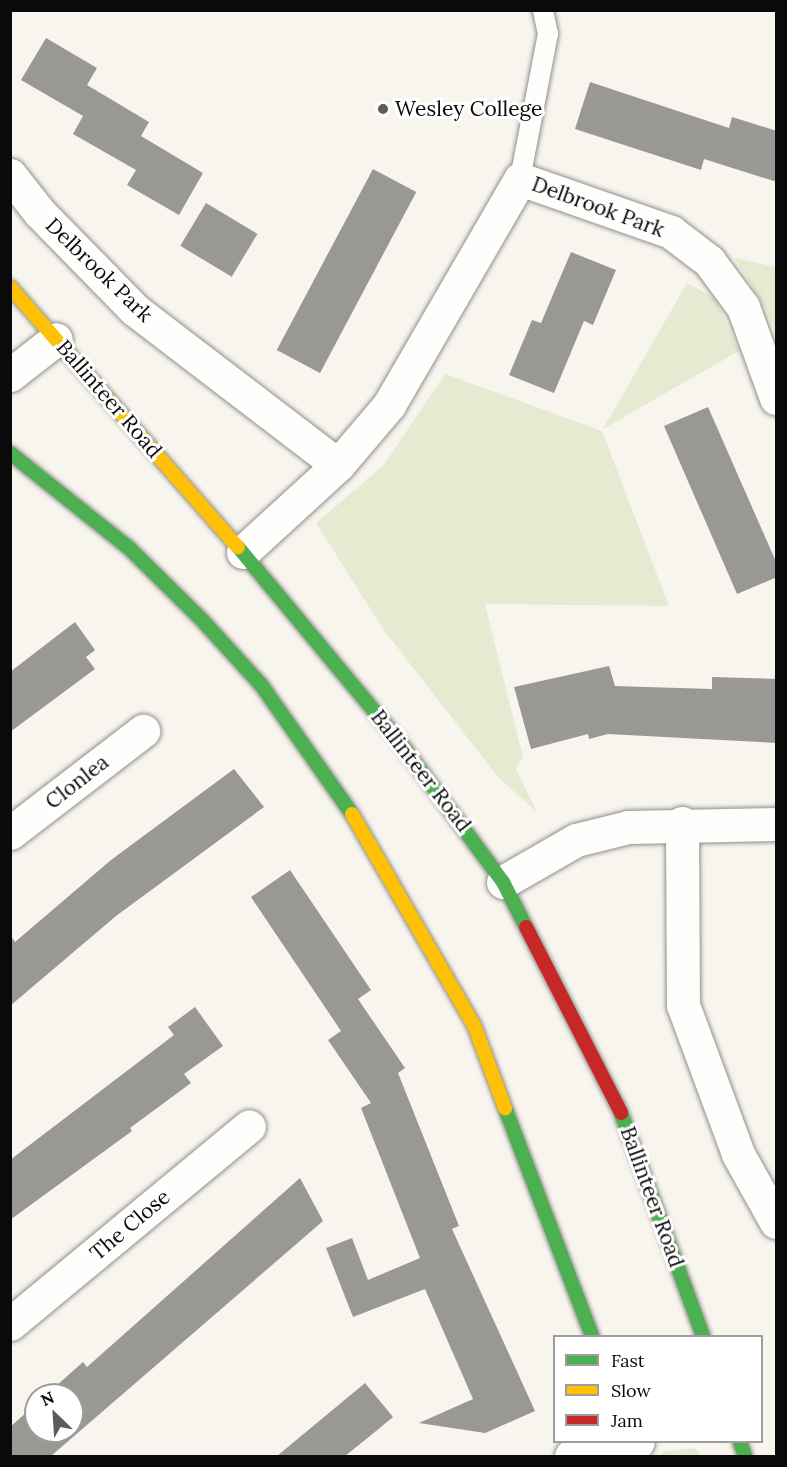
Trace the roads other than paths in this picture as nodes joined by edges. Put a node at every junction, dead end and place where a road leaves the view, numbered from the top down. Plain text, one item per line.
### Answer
1 (543, 10) edge
2 (10, 175) edge
3 (520, 180) junction
4 (10, 288) edge
5 (56, 339) junction
6 (10, 375) edge
7 (777, 398) edge
8 (10, 453) edge
9 (338, 465) junction
10 (243, 552) junction
11 (143, 731) dead end
12 (682, 823) junction
13 (777, 824) edge
14 (10, 833) edge
15 (503, 882) junction
16 (249, 1126) dead end
17 (777, 1222) edge
18 (10, 1324) edge
19 (592, 1335) edge
20 (703, 1335) edge
21 (623, 1448) edge
22 (572, 1456) edge

1 - 3 lane
2 - 9 street, Delbrook Park
3 - 7 street, Delbrook Park
3 - 9 street, Delbrook Park
4 - 5 main road, Ballinteer Road
5 - 6 street
5 - 10 main road, Ballinteer Road
8 - 19 main road
9 - 10 street, Delbrook Park
10 - 15 main road, Ballinteer Road
11 - 14 street, Clonlea
12 - 13 street
12 - 15 street
12 - 17 street
15 - 20 main road, Ballinteer Road
16 - 18 street, The Close
21 - 22 street

